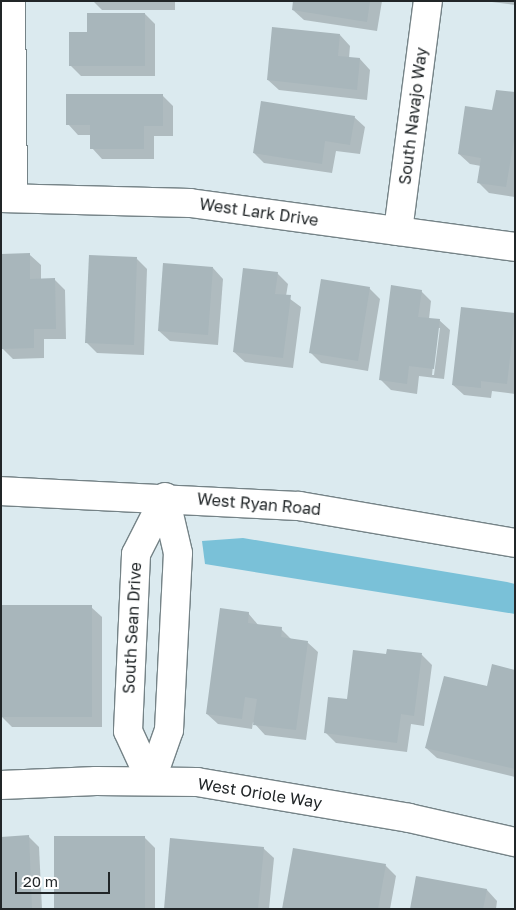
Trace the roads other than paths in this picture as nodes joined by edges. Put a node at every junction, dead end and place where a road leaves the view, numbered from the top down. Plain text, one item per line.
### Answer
1 (11, 1) edge
2 (428, 1) edge
3 (7, 198) edge
4 (398, 231) junction
5 (515, 247) edge
6 (1, 491) edge
7 (165, 497) junction
8 (515, 543) edge
9 (151, 781) junction
10 (1, 785) edge
11 (515, 842) edge

1 - 3 street
2 - 4 street, South Navajo Way
3 - 4 street, West Lark Drive
4 - 5 street, West Lark Drive
6 - 7 street, West Ryan Road
7 - 8 street, West Ryan Road
7 - 9 street
7 - 9 street, South Sean Drive
9 - 10 street, West Oriole Way
9 - 11 street, West Oriole Way

